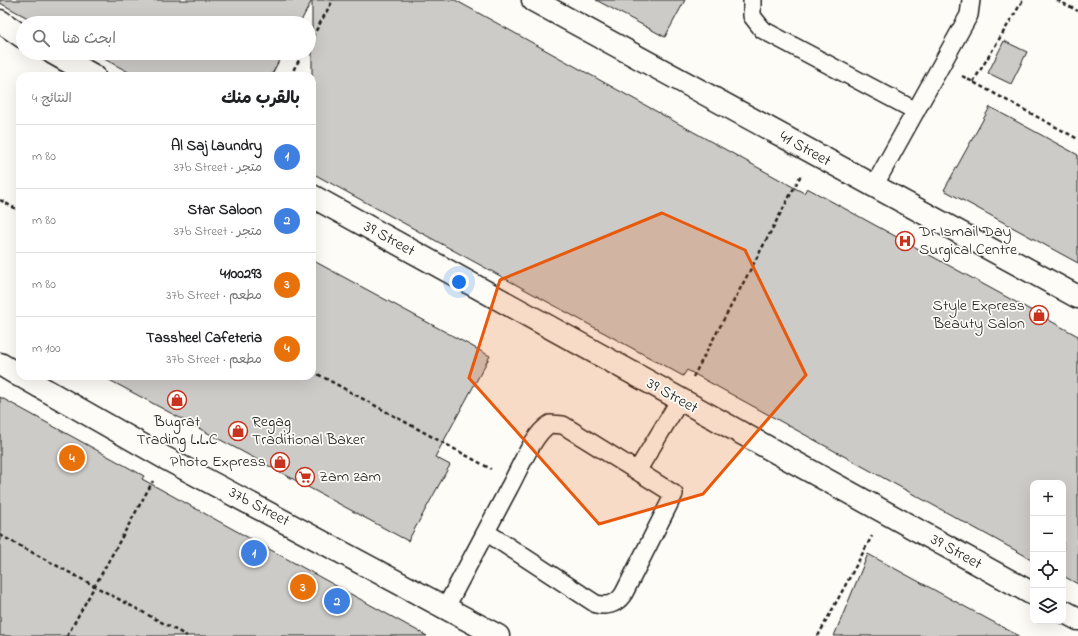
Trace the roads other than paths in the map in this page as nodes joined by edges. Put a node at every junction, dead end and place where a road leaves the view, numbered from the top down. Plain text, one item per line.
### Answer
1 (533, 0) edge
2 (752, 0) edge
3 (971, 0) edge
4 (0, 20) edge
5 (14, 36) edge
6 (65, 60) edge
7 (87, 72) edge
8 (916, 111) junction
9 (874, 186) junction
10 (316, 198) edge
11 (1078, 297) edge
12 (0, 364) edge
13 (16, 374) edge
14 (27, 380) edge
15 (680, 400) junction
16 (637, 471) junction
17 (486, 532) junction
18 (1030, 592) edge
19 (446, 607) junction
20 (1066, 613) edge
21 (1078, 619) edge
22 (498, 636) edge

1 - 9 street, 41 Street
2 - 8 lane
3 - 8 lane
4 - 5 street
6 - 7 street
8 - 9 lane
9 - 11 street, 41 Street
10 - 15 street, 39 Street
12 - 13 street, 37b Street
14 - 19 street, 37b Street
15 - 16 lane
15 - 18 street, 39 Street
16 - 17 lane
16 - 17 lane
17 - 19 lane
19 - 22 street, 37b Street
20 - 21 street

